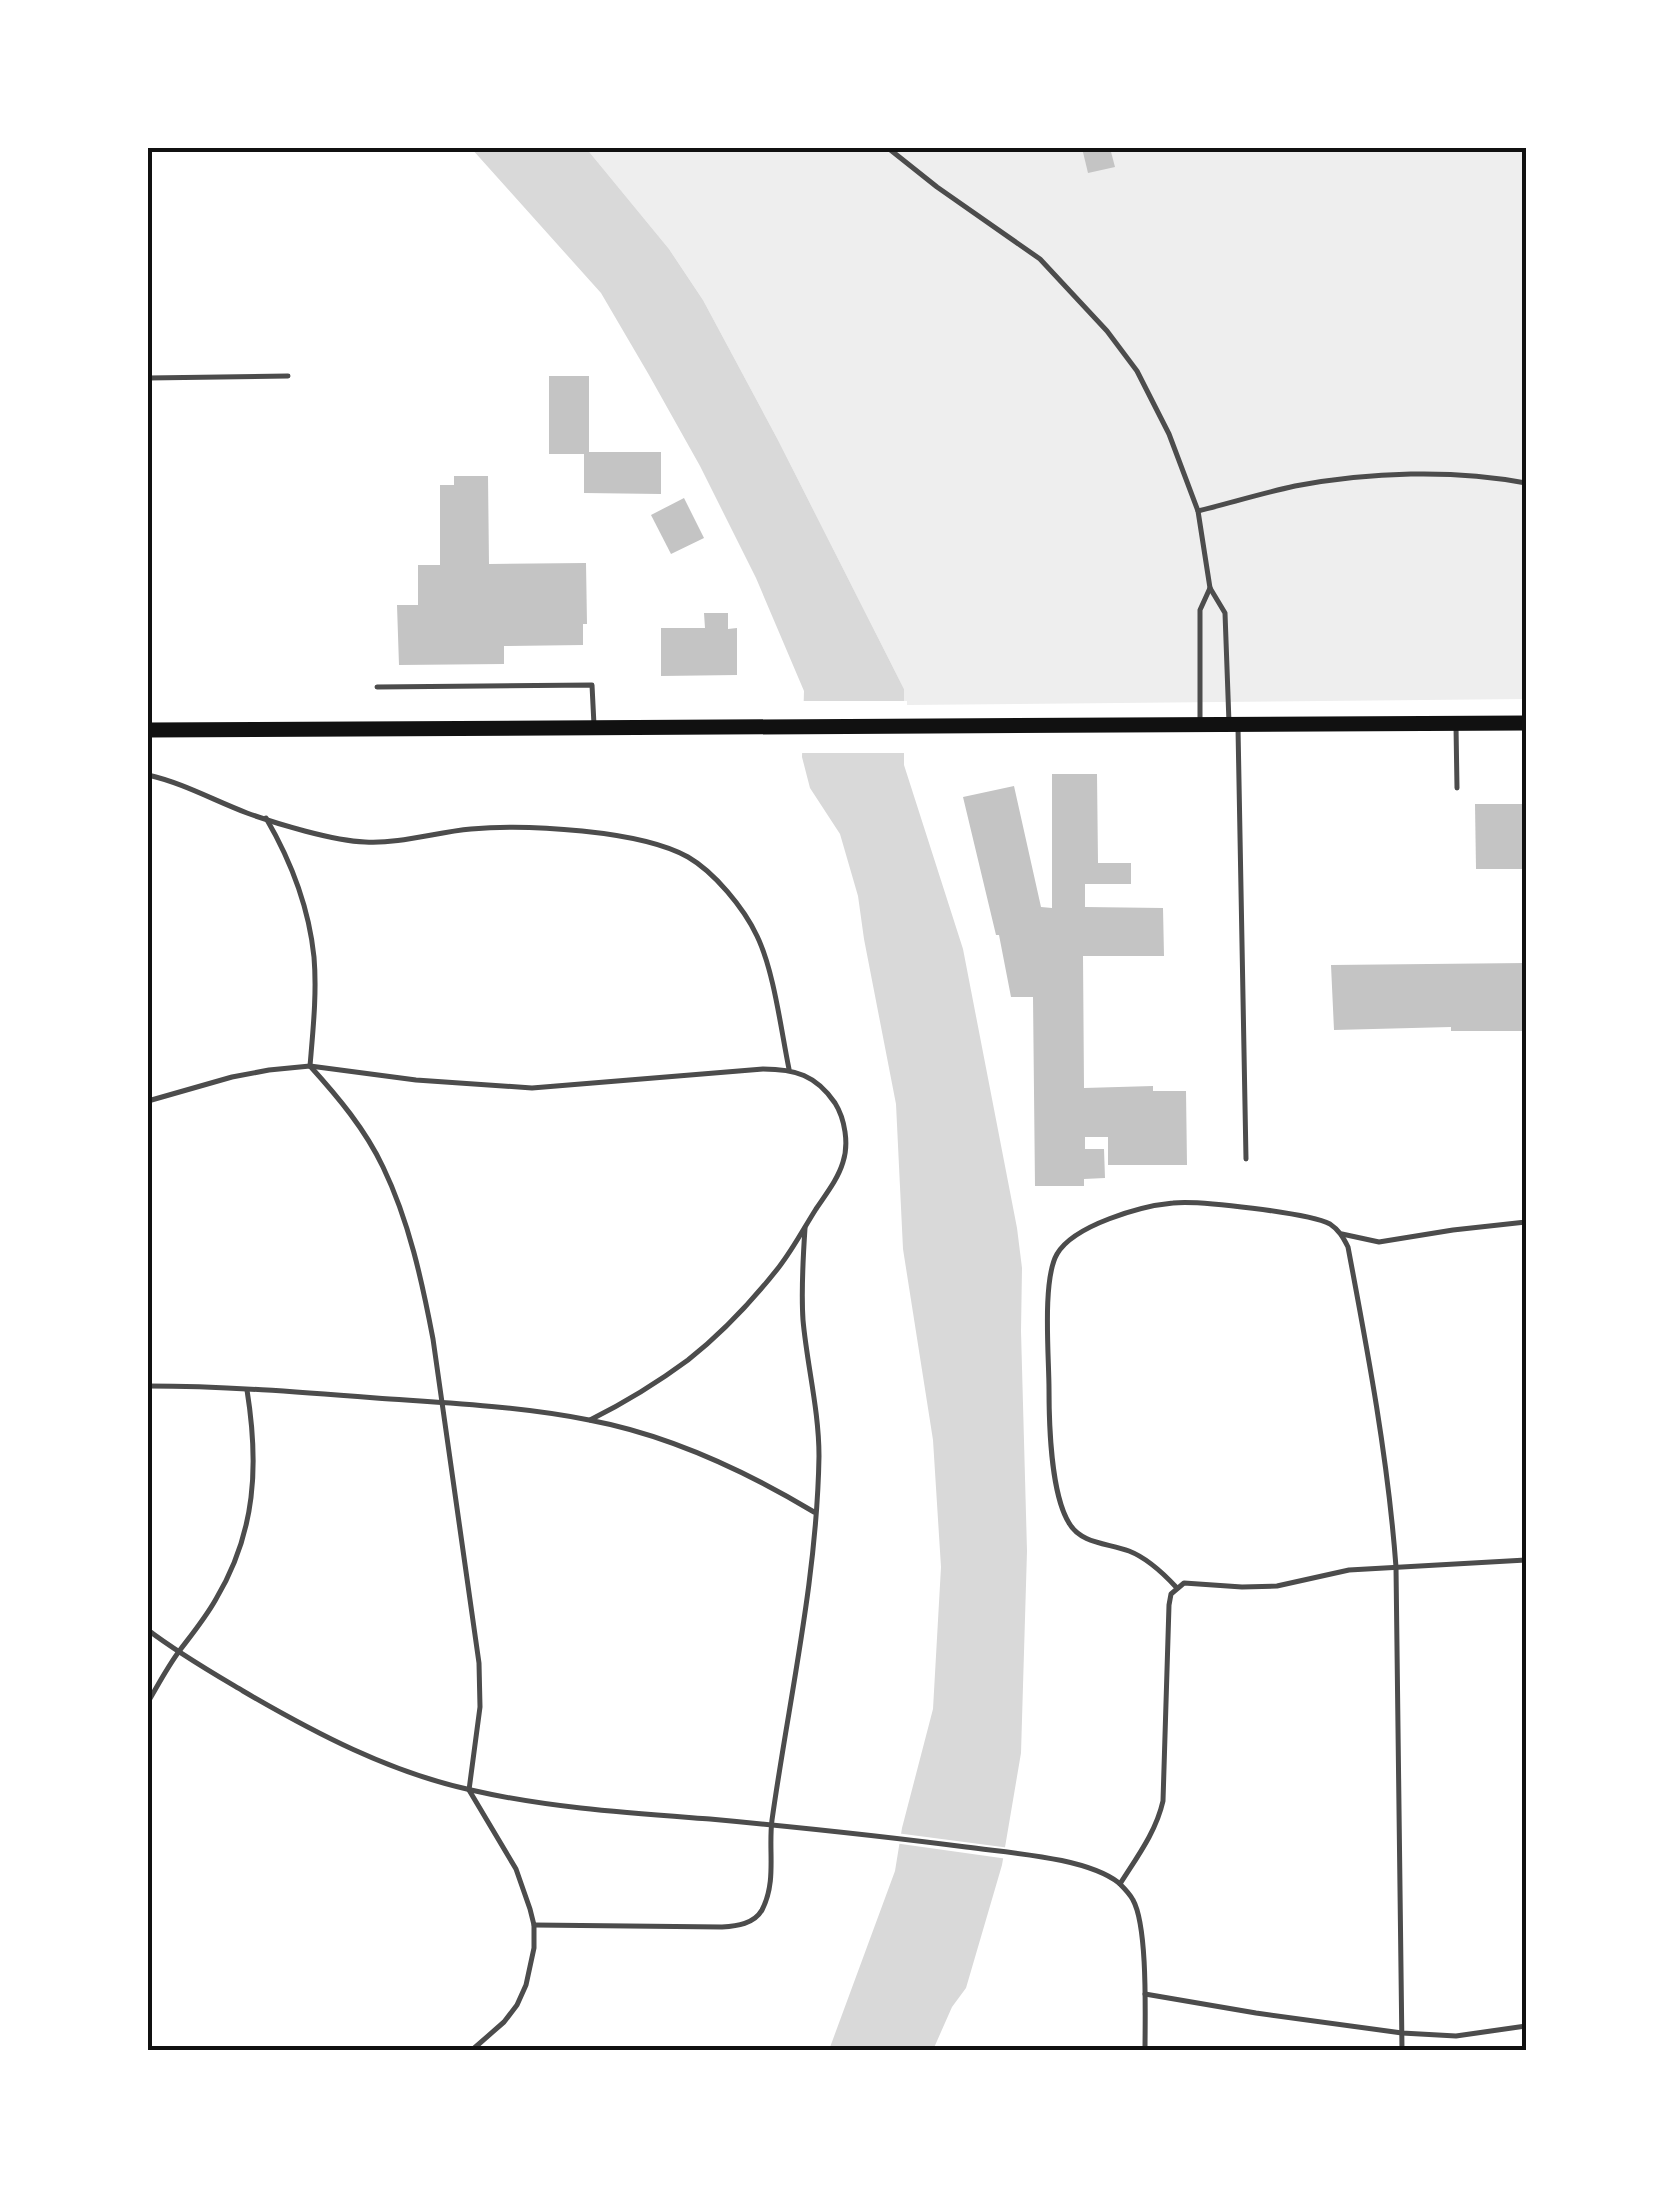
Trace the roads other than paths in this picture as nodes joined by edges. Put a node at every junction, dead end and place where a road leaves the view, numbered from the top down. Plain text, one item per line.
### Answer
1 (888, 148) edge
2 (288, 376) dead end
3 (148, 378) edge
4 (1526, 483) edge
5 (1198, 510) junction
6 (1210, 588) junction
7 (377, 687) dead end
8 (1456, 723) junction
9 (1526, 723) edge
10 (1234, 725) junction
11 (1200, 726) junction
12 (594, 728) junction
13 (148, 730) edge
14 (148, 776) edge
15 (1457, 788) dead end
16 (266, 818) junction
17 (310, 1066) junction
18 (789, 1069) junction
19 (148, 1101) edge
20 (1246, 1160) dead end
21 (1526, 1222) edge
22 (805, 1226) junction
23 (1342, 1234) junction
24 (148, 1386) edge
25 (247, 1390) junction
26 (441, 1402) junction
27 (590, 1420) junction
28 (815, 1512) junction
29 (1526, 1560) edge
30 (1396, 1567) junction
31 (1176, 1587) junction
32 (148, 1630) edge
33 (178, 1652) junction
34 (148, 1702) edge
35 (469, 1790) junction
36 (772, 1825) junction
37 (1120, 1884) junction
38 (534, 1926) junction
39 (1145, 1994) junction
40 (1526, 2026) edge
41 (1402, 2032) junction
42 (472, 2050) edge
43 (1145, 2050) edge
44 (1402, 2050) edge

1 - 5 lane
2 - 3 lane
4 - 5 lane
5 - 6 lane
6 - 10 lane
6 - 11 lane
7 - 12 lane
8 - 9 main road
8 - 10 main road
8 - 15 lane
10 - 11 main road
10 - 20 lane
11 - 12 main road
12 - 13 main road
14 - 16 lane
16 - 17 lane
16 - 18 lane
17 - 18 lane
17 - 19 lane
17 - 26 lane
18 - 22 lane
21 - 23 lane
22 - 27 lane
22 - 28 lane
23 - 30 lane
23 - 31 lane
24 - 25 lane
25 - 26 lane
25 - 33 lane
26 - 27 lane
26 - 35 lane
27 - 28 lane
28 - 36 lane
29 - 30 lane
30 - 31 lane
30 - 41 lane
31 - 37 lane
32 - 33 lane
33 - 34 lane
33 - 35 lane
35 - 36 lane
35 - 38 lane
36 - 37 lane
36 - 38 lane
37 - 39 lane
38 - 42 lane
39 - 41 lane
39 - 43 lane
40 - 41 lane
41 - 44 lane

